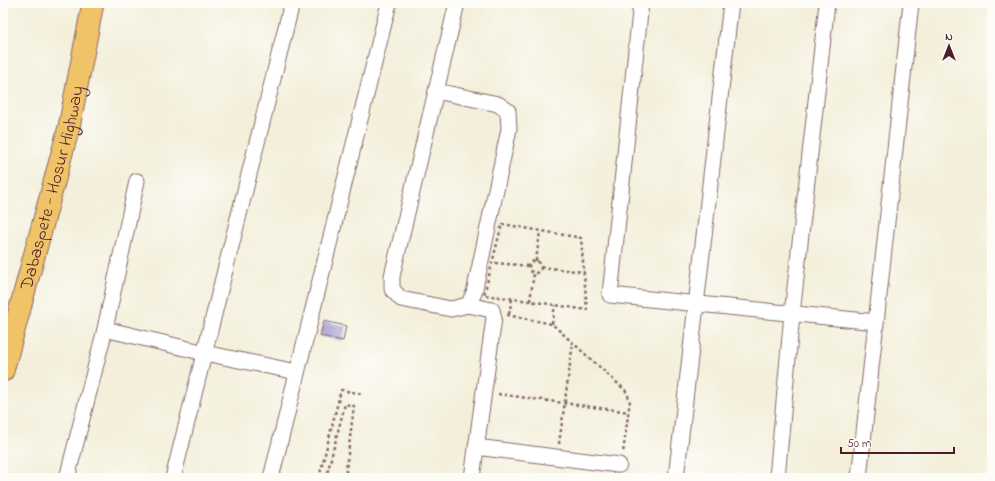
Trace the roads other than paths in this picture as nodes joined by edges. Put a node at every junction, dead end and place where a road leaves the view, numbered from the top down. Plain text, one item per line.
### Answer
1 (93, 3) edge
2 (292, 3) edge
3 (389, 3) edge
4 (456, 3) edge
5 (641, 3) edge
6 (731, 3) edge
7 (827, 3) edge
8 (911, 3) edge
9 (436, 91) junction
10 (137, 181) dead end
11 (696, 304) junction
12 (468, 305) junction
13 (792, 314) junction
14 (876, 322) junction
15 (105, 330) junction
16 (205, 353) junction
17 (3, 371) edge
18 (297, 372) junction
19 (476, 447) junction
20 (621, 461) road end
21 (67, 478) edge
22 (174, 478) edge
23 (271, 478) edge
24 (472, 478) edge
25 (676, 478) edge
26 (777, 478) edge
27 (859, 478) edge

1 - 17 highway, Dabaspete - Hosur Highway
2 - 16 street
3 - 18 street
4 - 9 street
5 - 11 street
6 - 11 street
7 - 13 street
8 - 14 street
9 - 12 street
9 - 12 street
10 - 15 street
11 - 13 street
11 - 25 street
12 - 19 street
13 - 14 street
13 - 26 street
14 - 27 street
15 - 16 street
15 - 21 street
16 - 18 street
16 - 22 street
18 - 23 street
19 - 20 street
19 - 24 street

